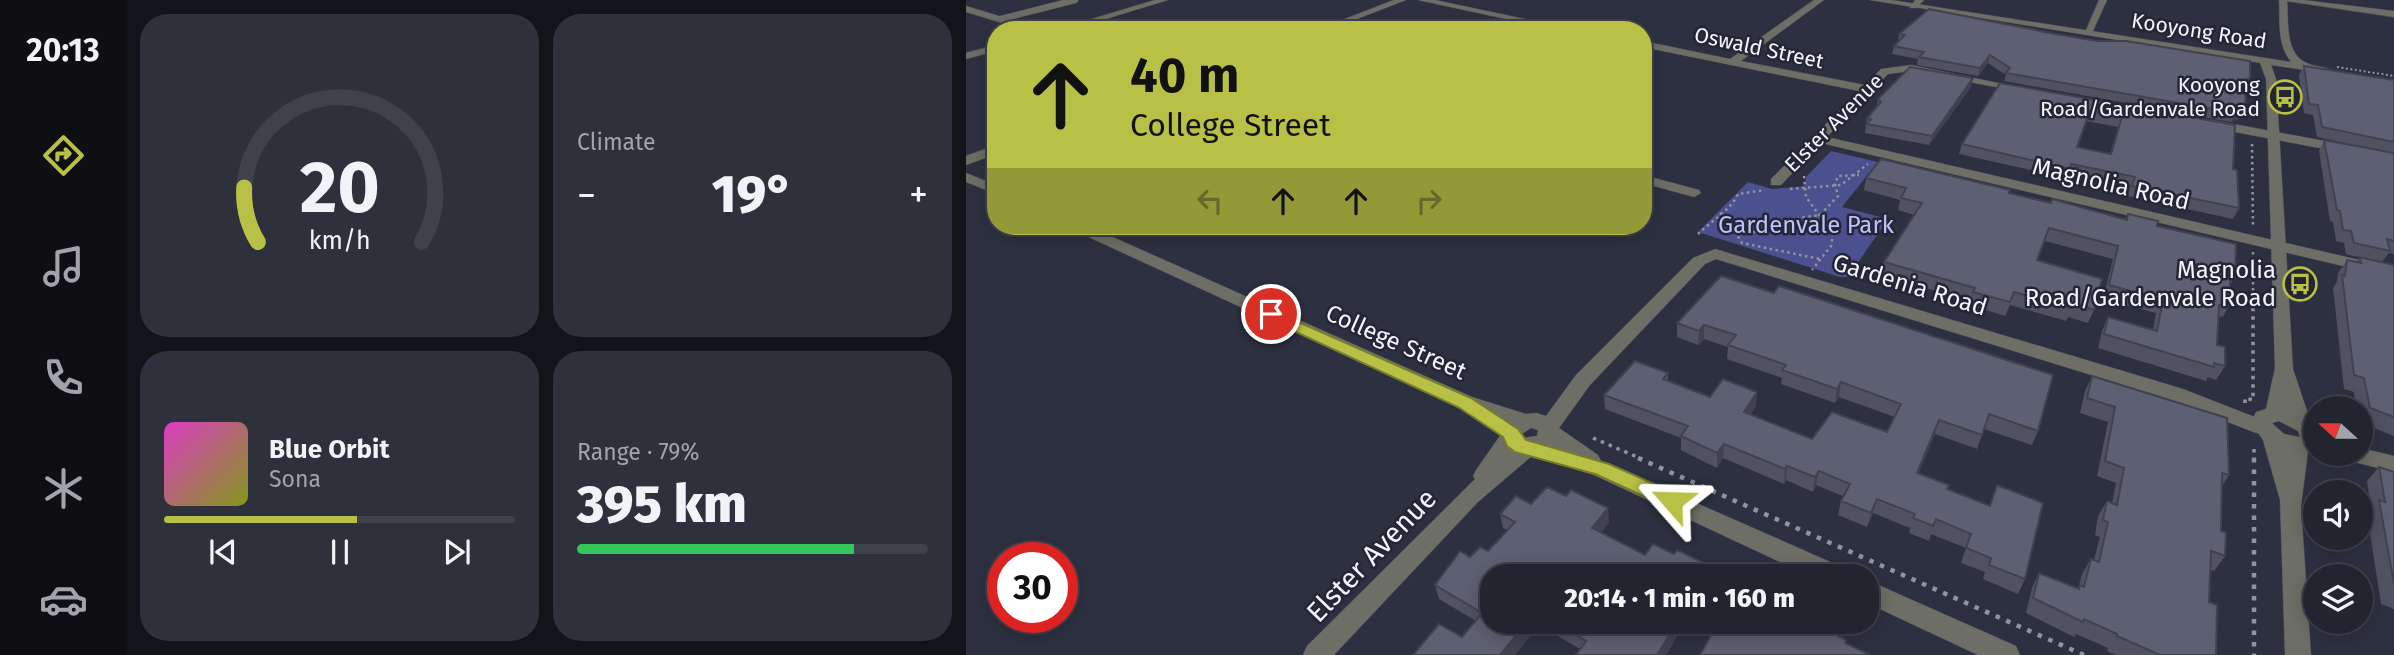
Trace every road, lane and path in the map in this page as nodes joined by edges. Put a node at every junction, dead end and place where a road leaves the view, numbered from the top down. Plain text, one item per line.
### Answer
1 (1075, 0) edge
2 (1164, 0) edge
3 (1402, 0) edge
4 (1422, 0) edge
5 (1820, 0) edge
6 (1874, 0) edge
7 (2103, 0) edge
8 (2283, 0) edge
9 (976, 2) dead end
10 (1811, 3) edge
11 (1919, 3) edge
12 (966, 7) edge
13 (2394, 14) edge
14 (1001, 19) junction
15 (1007, 21) edge
16 (1090, 21) edge
17 (1345, 21) edge
18 (1528, 21) edge
19 (2087, 33) junction
20 (1652, 46) edge
21 (987, 50) edge
22 (966, 56) edge
23 (2264, 61) junction
24 (1732, 62) junction
25 (2277, 63) junction
26 (2310, 68) junction
27 (2331, 69) joint
28 (2394, 76) edge
29 (2271, 79) junction
30 (1866, 89) junction
31 (2040, 92) edge
32 (2201, 122) edge
33 (2274, 136) junction
34 (2252, 138) dead end
35 (1818, 139) junction
36 (987, 150) edge
37 (966, 158) edge
38 (2394, 158) edge
39 (1812, 168) dead end
40 (1858, 175) dead end
41 (966, 177) edge
42 (1652, 181) edge
43 (1776, 181) dead end
44 (987, 186) edge
45 (1694, 193) dead end
46 (1720, 213) dead end
47 (1820, 215) junction
48 (1735, 234) junction
49 (1096, 235) edge
50 (2253, 240) junction
51 (2279, 246) junction
52 (1709, 255) joint
53 (1820, 259) junction
54 (1811, 272) dead end
55 (2394, 273) edge
56 (2284, 368) junction
57 (2261, 421) junction
58 (2303, 422) edge
59 (1530, 433) junction
60 (2303, 434) edge
61 (1587, 435) dead end
62 (2373, 453) edge
63 (2303, 455) edge
64 (2373, 458) edge
65 (2394, 462) edge
66 (2290, 506) junction
67 (1809, 564) edge
68 (1879, 596) edge
69 (1316, 655) edge
70 (2007, 655) edge
71 (2084, 655) edge
72 (2254, 655) edge
73 (2298, 655) edge

1 - 14 lane
2 - 16 street
3 - 17 street
4 - 18 street
5 - 10 street
6 - 11 street, Kooyong Road
7 - 19 street
8 - 13 street
8 - 26 street
9 - 12 street
10 - 24 street
11 - 19 street, Kooyong Road
12 - 14 street
14 - 15 street
19 - 23 street, Kooyong Road
20 - 24 street, Oswald Street
21 - 22 street
23 - 25 street, Kooyong Road
23 - 29 street
24 - 30 street, Oswald Street
25 - 26 street, Kooyong Road
25 - 29 street
26 - 27 street, Kooyong Road
27 - 28 path
29 - 33 street
30 - 31 street, Elster Avenue
30 - 35 street, Elster Avenue
32 - 33 street
33 - 38 street
33 - 51 street
34 - 50 path
35 - 43 street, Elster Avenue
35 - 50 street, Magnolia Road
36 - 37 street
39 - 47 path
40 - 47 path
41 - 44 street
42 - 45 street
46 - 48 path
47 - 48 path
47 - 53 path
48 - 53 path
49 - 59 street, College Street
50 - 51 street, Magnolia Road
50 - 57 path
51 - 55 street, Magnolia Road
51 - 56 street
52 - 57 street, Gardenia Road
52 - 59 street, Elster Avenue
53 - 54 path
56 - 57 street
56 - 58 street
57 - 60 street, Gardenia Road
57 - 66 street
57 - 72 path
59 - 67 street, College Street
59 - 69 street, Elster Avenue
61 - 71 path
62 - 65 street
63 - 66 street
64 - 65 street
66 - 73 street
68 - 70 street

